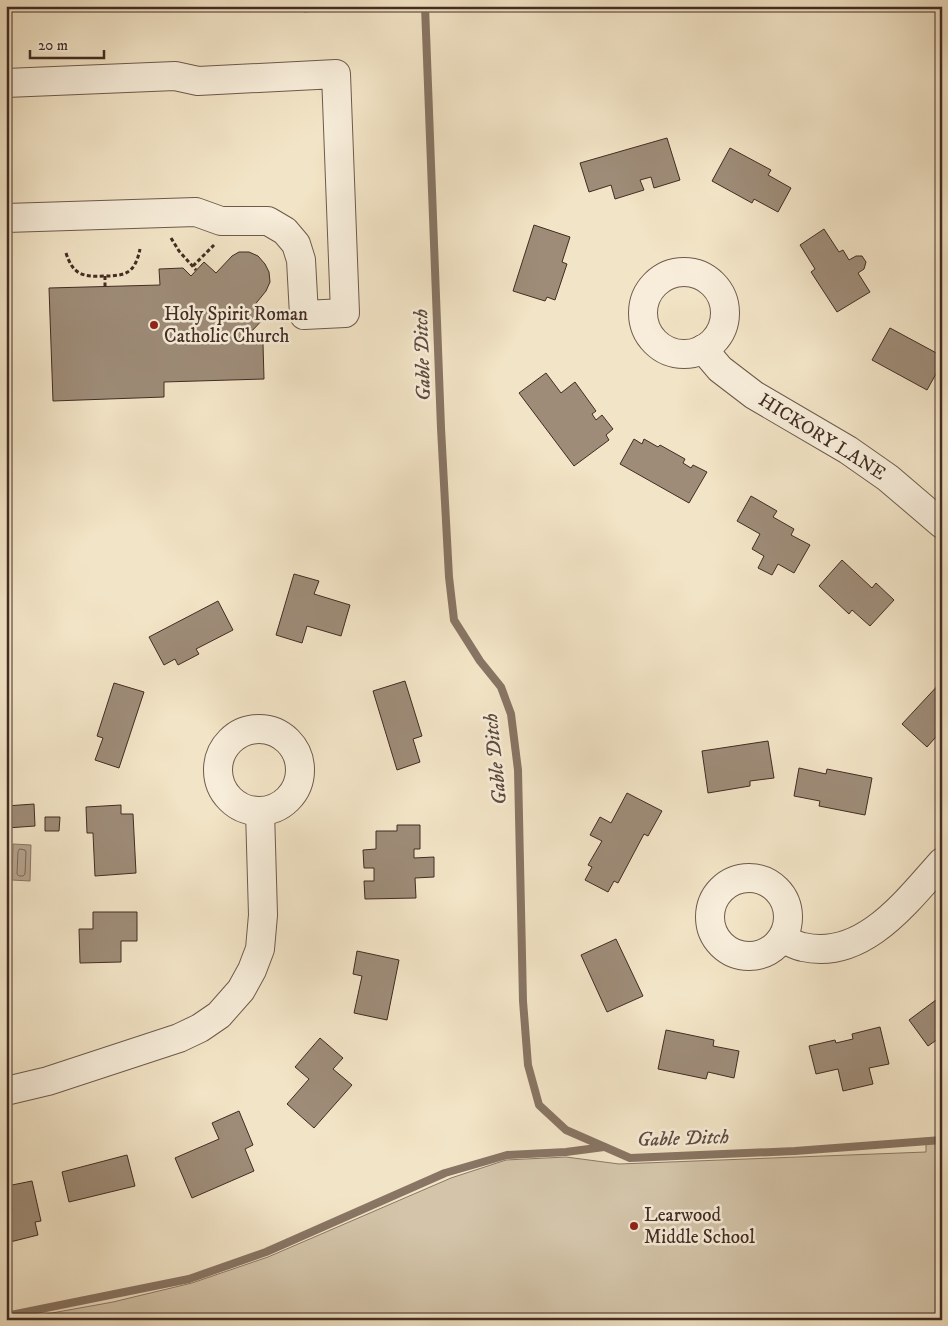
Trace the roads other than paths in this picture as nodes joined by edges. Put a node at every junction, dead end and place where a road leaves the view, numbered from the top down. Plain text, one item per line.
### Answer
1 (6, 83) edge
2 (6, 218) edge
3 (704, 349) dead end
4 (942, 524) edge
5 (260, 811) dead end
6 (942, 862) edge
7 (782, 939) dead end
8 (6, 1091) edge

1 - 2 street
3 - 4 street, HICKORY LANE
5 - 8 street
6 - 7 street

